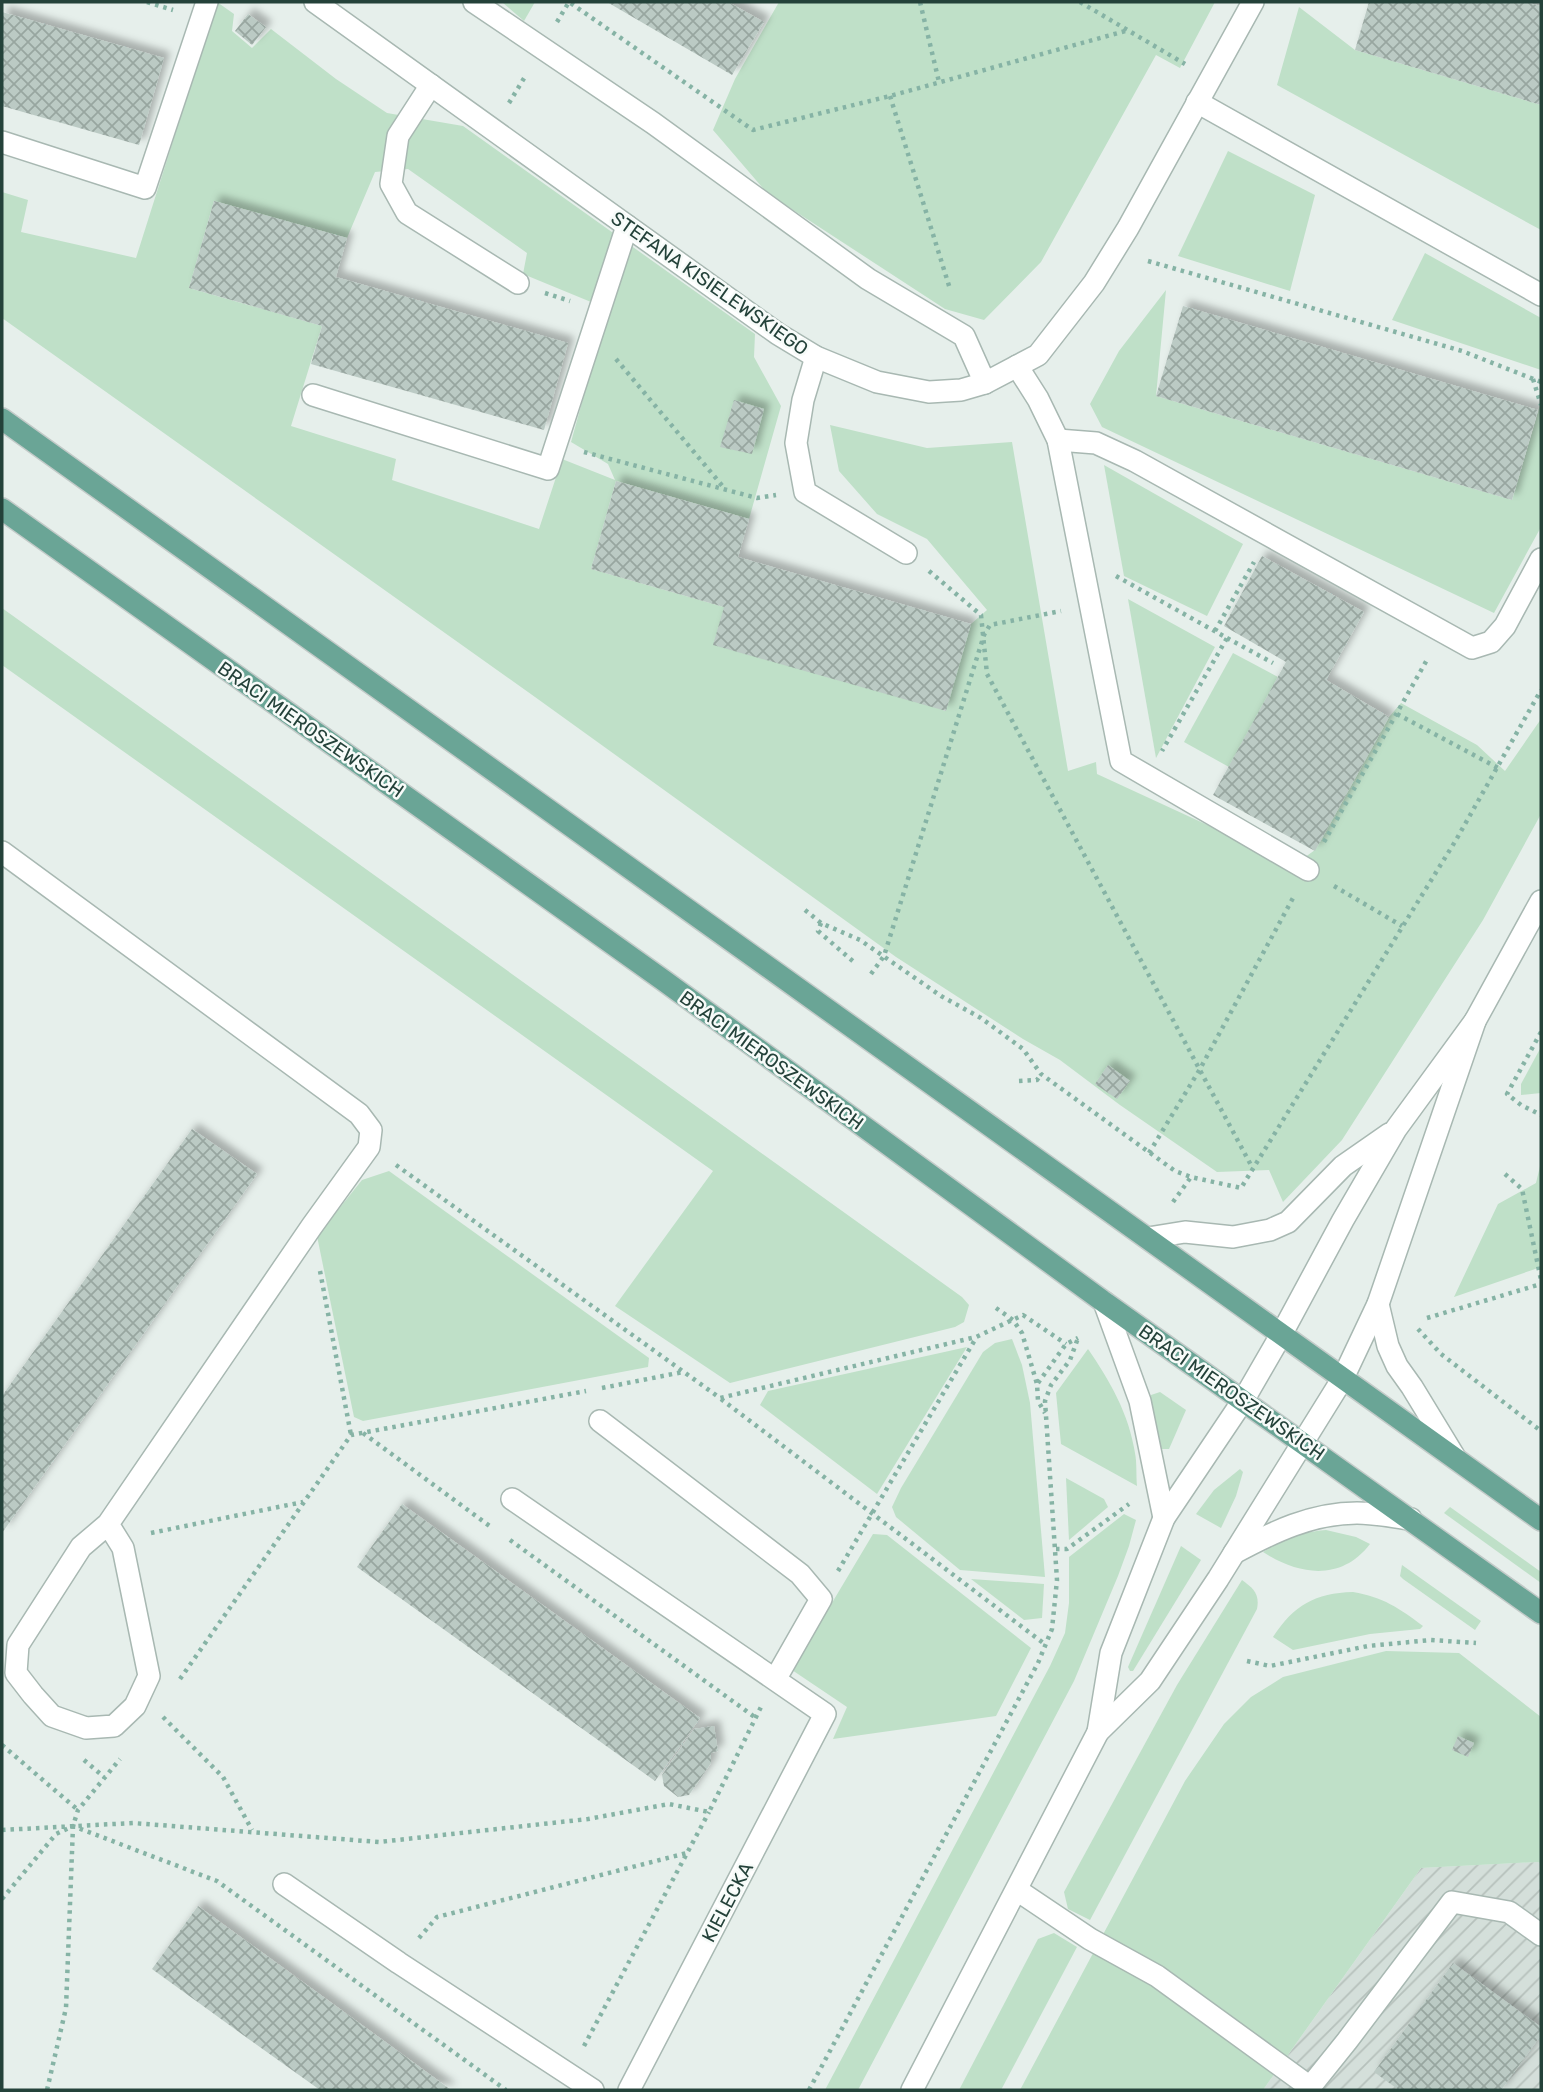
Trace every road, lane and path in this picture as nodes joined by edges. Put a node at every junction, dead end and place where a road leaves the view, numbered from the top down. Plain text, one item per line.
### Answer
1 (207, 2) edge
2 (474, 2) edge
3 (920, 2) edge
4 (1080, 2) edge
5 (1253, 2) edge
6 (326, 5) edge
7 (1129, 30) junction
8 (541, 48) junction
9 (1210, 78) junction
10 (939, 82) junction
11 (431, 85) junction
12 (890, 96) junction
13 (1197, 102) junction
14 (494, 130) junction
15 (2, 142) edge
16 (627, 226) junction
17 (1148, 261) dead end
18 (518, 283) joint
19 (1541, 295) edge
20 (596, 321) junction
21 (964, 336) junction
22 (816, 357) junction
23 (1017, 366) junction
24 (1533, 379) junction
25 (1541, 382) edge
26 (985, 383) junction
27 (313, 396) dead end
28 (1541, 405) edge
29 (2, 419) edge
30 (1058, 440) junction
31 (556, 444) junction
32 (726, 490) junction
33 (805, 492) junction
34 (2, 509) edge
35 (1269, 535) junction
36 (906, 553) joint
37 (1541, 559) edge
38 (1084, 579) junction
39 (1045, 614) dead end
40 (1215, 631) junction
41 (1443, 632) junction
42 (984, 635) junction
43 (1227, 638) junction
44 (1272, 663) dead end
45 (1541, 691) edge
46 (1397, 714) junction
47 (1498, 768) junction
48 (1147, 776) junction
49 (2, 852) edge
50 (1308, 870) junction
51 (1541, 901) edge
52 (1289, 905) dead end
53 (805, 910) dead end
54 (821, 923) junction
55 (1402, 926) junction
56 (884, 956) junction
57 (855, 963) dead end
58 (871, 974) dead end
59 (1475, 1021) junction
60 (1541, 1032) edge
61 (1199, 1069) junction
62 (1041, 1074) junction
63 (1019, 1081) dead end
64 (1541, 1115) edge
65 (1396, 1129) junction
66 (369, 1147) junction
67 (1149, 1153) junction
68 (1253, 1168) junction
69 (1505, 1174) dead end
70 (1191, 1177) junction
71 (1172, 1204) dead end
72 (312, 1226) junction
73 (1148, 1238) junction
74 (1541, 1282) edge
75 (1104, 1302) junction
76 (1378, 1304) junction
77 (996, 1307) dead end
78 (1427, 1318) dead end
79 (1013, 1320) junction
80 (1414, 1326) dead end
81 (1281, 1335) junction
82 (976, 1337) junction
83 (1066, 1344) junction
84 (683, 1372) junction
85 (1343, 1378) junction
86 (1037, 1384) junction
87 (720, 1398) junction
88 (1244, 1399) junction
89 (1045, 1414) junction
90 (600, 1421) dead end
91 (1541, 1431) edge
92 (363, 1433) junction
93 (351, 1435) junction
94 (1304, 1443) junction
95 (1454, 1456) junction
96 (512, 1499) dead end
97 (1132, 1501) dead end
98 (304, 1502) junction
99 (873, 1513) junction
100 (1164, 1518) junction
101 (1411, 1519) junction
102 (1541, 1520) edge
103 (108, 1524) junction
104 (497, 1531) dead end
105 (509, 1539) dead end
106 (1056, 1549) junction
107 (1232, 1553) junction
108 (821, 1599) junction
109 (1541, 1612) edge
110 (1476, 1643) dead end
111 (1046, 1645) junction
112 (1247, 1661) dead end
113 (776, 1678) junction
114 (173, 1689) dead end
115 (158, 1712) dead end
116 (756, 1718) junction
117 (1098, 1732) junction
118 (2, 1745) edge
119 (127, 1749) dead end
120 (78, 1810) junction
121 (709, 1812) junction
122 (73, 1826) junction
123 (2, 1830) edge
124 (252, 1831) junction
125 (687, 1853) junction
126 (284, 1884) dead end
127 (1017, 1889) junction
128 (2, 1899) edge
129 (1541, 1936) edge
130 (398, 1963) junction
131 (569, 2075) junction
132 (1309, 2089) edge
133 (47, 2090) edge
134 (506, 2090) edge
135 (593, 2090) edge
136 (629, 2090) edge
137 (809, 2090) edge
138 (912, 2090) edge

1 - 15 street
2 - 8 street
3 - 10 path
4 - 7 path
5 - 9 street, STEFANA KISIELEWSKIEGO
6 - 11 street, STEFANA KISIELEWSKIEGO
7 - 9 path
7 - 10 path
8 - 12 path
8 - 14 path
8 - 21 street
9 - 13 street, STEFANA KISIELEWSKIEGO
10 - 12 path
11 - 14 street, STEFANA KISIELEWSKIEGO
11 - 18 street
12 - 21 path
13 - 19 street
13 - 23 street, STEFANA KISIELEWSKIEGO
14 - 16 street, STEFANA KISIELEWSKIEGO
16 - 20 street
16 - 22 street, STEFANA KISIELEWSKIEGO
17 - 24 path
18 - 20 path
20 - 31 street
20 - 32 path
21 - 26 street
22 - 26 street, STEFANA KISIELEWSKIEGO
22 - 33 street
23 - 26 street, STEFANA KISIELEWSKIEGO
23 - 30 street
24 - 25 path
24 - 28 path
27 - 31 street
29 - 73 main road
30 - 35 street
30 - 38 street
31 - 32 path
32 - 33 path
33 - 36 street
34 - 75 main road, BRACI MIEROSZEWSKICH
35 - 40 path
35 - 41 street
36 - 42 path
37 - 41 street
38 - 40 path
38 - 48 street
39 - 42 path
40 - 43 path
41 - 46 path
42 - 56 path
42 - 61 path
43 - 44 path
43 - 48 path
45 - 47 path
46 - 47 path
46 - 50 path
47 - 55 path
48 - 50 street
49 - 66 street
50 - 55 path
51 - 59 street
52 - 61 path
53 - 54 path
54 - 56 path
54 - 57 path
55 - 68 path
56 - 58 path
56 - 62 path
59 - 65 street
59 - 76 street
60 - 64 path
61 - 67 path
61 - 68 path
62 - 63 path
62 - 67 path
65 - 73 street
65 - 81 street
66 - 72 street
66 - 84 path
67 - 70 path
68 - 70 path
69 - 74 path
70 - 71 path
72 - 93 path
72 - 103 street
73 - 81 main road
74 - 78 path
75 - 88 main road, BRACI MIEROSZEWSKICH
75 - 100 street
76 - 85 street
76 - 95 street
77 - 79 path
79 - 82 path
79 - 83 path
79 - 86 path
80 - 91 path
81 - 85 main road
81 - 88 street
82 - 87 path
82 - 99 path
83 - 86 path
83 - 89 path
84 - 87 path
84 - 92 path
85 - 94 street
85 - 95 main road
86 - 89 path
87 - 99 path
88 - 94 main road, BRACI MIEROSZEWSKICH
88 - 100 street
89 - 106 path
90 - 108 street
92 - 93 path
92 - 104 path
93 - 98 path
94 - 101 main road, BRACI MIEROSZEWSKICH
94 - 107 street
95 - 102 main road
96 - 113 street
97 - 106 path
98 - 103 path
98 - 114 path
99 - 108 path
99 - 111 path
100 - 117 street
101 - 107 street
101 - 109 main road, BRACI MIEROSZEWSKICH
103 - 103 street
105 - 116 path
106 - 111 path
107 - 117 street
108 - 113 street
110 - 112 path
111 - 137 path
113 - 116 path
113 - 136 street, KIELECKA
115 - 124 path
116 - 121 path
117 - 127 street
118 - 120 path
119 - 120 path
120 - 122 path
121 - 124 path
121 - 125 path
122 - 123 path
122 - 124 path
122 - 128 path
122 - 133 path
122 - 134 path
125 - 130 path
125 - 131 path
126 - 130 street
127 - 132 street
127 - 138 street
129 - 132 street
130 - 131 street
131 - 135 street

